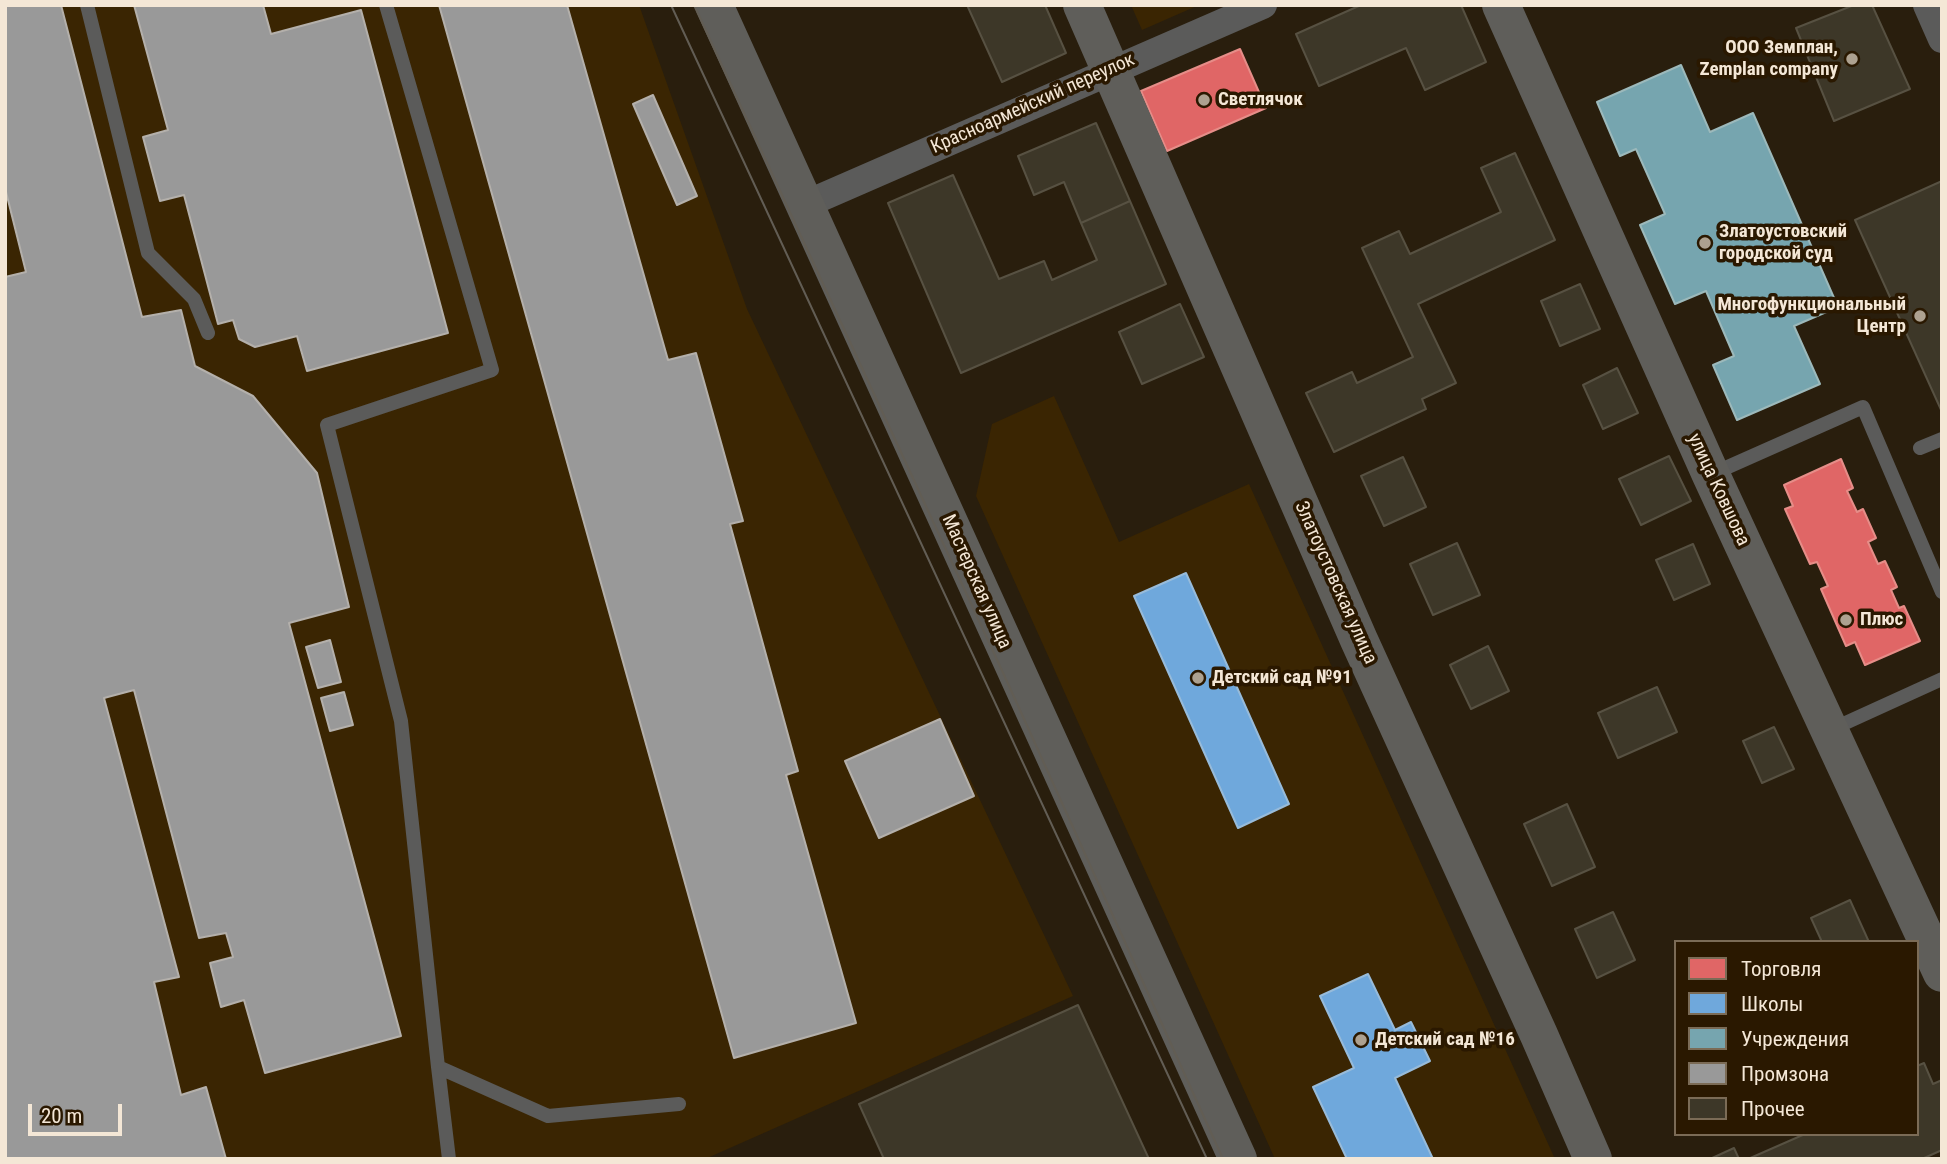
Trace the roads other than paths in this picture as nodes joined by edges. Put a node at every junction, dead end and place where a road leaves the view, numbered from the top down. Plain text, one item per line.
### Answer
1 (87, 5) edge
2 (386, 5) edge
3 (714, 5) edge
4 (1082, 5) edge
5 (1263, 5) edge
6 (1501, 5) edge
7 (1927, 5) edge
8 (1942, 38) edge
9 (1110, 70) junction
10 (804, 205) junction
11 (208, 333) dead end
12 (1942, 439) edge
13 (1920, 448) dead end
14 (1711, 475) junction
15 (1942, 592) edge
16 (1942, 679) edge
17 (1829, 731) junction
18 (1942, 973) edge
19 (438, 1066) junction
20 (679, 1104) dead end
21 (449, 1159) edge
22 (1238, 1159) edge
23 (1592, 1159) edge

1 - 11 lane
2 - 19 lane
3 - 10 main road, Мастерская улица
4 - 9 main road, Златоустовская улица
5 - 9 street, Красноармейский переулок
6 - 14 main road, улица Ковшова
7 - 8 street
9 - 10 street, Красноармейский переулок
9 - 23 main road, Златоустовская улица
10 - 22 main road, Мастерская улица
12 - 13 lane
14 - 15 lane
14 - 17 main road, улица Ковшова
16 - 17 lane
17 - 18 main road, улица Ковшова
19 - 20 lane
19 - 21 lane

